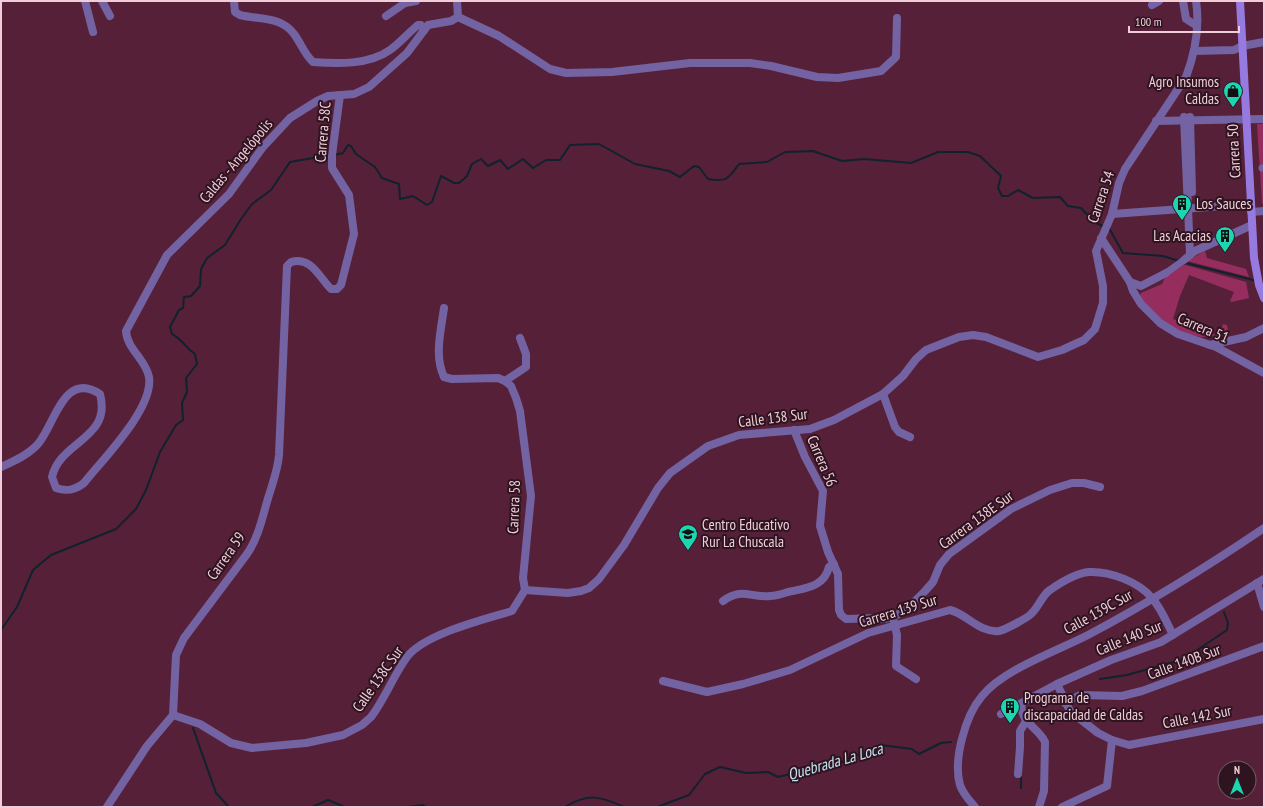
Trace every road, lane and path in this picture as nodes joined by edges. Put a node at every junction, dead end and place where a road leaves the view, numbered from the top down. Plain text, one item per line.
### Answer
1 (85, 1) edge
2 (102, 1) edge
3 (234, 1) edge
4 (416, 1) edge
5 (456, 1) edge
6 (1183, 1) edge
7 (1196, 1) edge
8 (1240, 1) edge
9 (110, 16) dead end
10 (386, 16) dead end
11 (458, 17) junction
12 (897, 18) dead end
13 (1197, 26) junction
14 (424, 30) junction
15 (93, 32) dead end
16 (1264, 42) edge
17 (1242, 46) junction
18 (1194, 51) junction
19 (340, 96) junction
20 (1158, 119) junction
21 (1187, 119) junction
22 (1247, 120) junction
23 (1264, 120) edge
24 (1190, 208) junction
25 (1251, 208) junction
26 (1264, 211) edge
27 (1110, 218) junction
28 (1252, 225) junction
29 (1103, 234) junction
30 (1187, 257) junction
31 (287, 266) joint
32 (1166, 273) joint
33 (1130, 282) junction
34 (1264, 298) edge
35 (444, 308) dead end
36 (1264, 328) edge
37 (520, 338) dead end
38 (1210, 345) junction
39 (1038, 357) joint
40 (1264, 373) edge
41 (505, 381) junction
42 (884, 394) junction
43 (794, 430) junction
44 (910, 437) dead end
45 (1, 467) edge
46 (1100, 487) dead end
47 (1264, 528) edge
48 (834, 564) junction
49 (1260, 581) edge
50 (524, 590) junction
51 (1152, 597) junction
52 (723, 601) dead end
53 (1264, 607) edge
54 (893, 617) junction
55 (843, 618) joint
56 (895, 626) junction
57 (1173, 635) junction
58 (1264, 646) edge
59 (916, 679) dead end
60 (663, 681) dead end
61 (1057, 684) junction
62 (1022, 703) junction
63 (1065, 703) junction
64 (1001, 714) dead end
65 (173, 715) junction
66 (1264, 719) edge
67 (1026, 721) junction
68 (1112, 740) junction
69 (1018, 774) dead end
70 (107, 807) edge
71 (975, 807) edge
72 (1038, 807) edge
73 (1062, 807) edge

1 - 15 street
2 - 9 street
3 - 14 street
4 - 10 street
5 - 11 street
6 - 13 street
7 - 13 street, Carrera 54
8 - 17 main road, Carrera 50
11 - 12 street
11 - 14 street
13 - 18 street, Carrera 54
14 - 19 street, Caldas - Angelópolis
16 - 17 street
17 - 18 street
17 - 22 main road, Carrera 50
18 - 20 street, Carrera 54
19 - 31 street, Carrera 58C
19 - 45 street, Caldas - Angelópolis
20 - 21 street
20 - 27 street, Carrera 54
21 - 22 street
21 - 24 street
22 - 23 street
22 - 25 main road, Carrera 50
24 - 25 street
24 - 27 street
24 - 30 street
25 - 26 street
25 - 28 main road, Carrera 50
27 - 29 street, Carrera 54
28 - 30 street
28 - 34 main road, Carrera 50
29 - 33 street, Carrera 51
29 - 39 street, Carrera 54
30 - 32 street
31 - 65 street, Carrera 59
32 - 33 street
33 - 38 street, Carrera 51
35 - 41 street
36 - 38 street
37 - 41 street
38 - 40 street, Carrera 51
39 - 42 street, Calle 138 Sur
41 - 50 street, Carrera 58
42 - 43 street, Calle 138 Sur
42 - 44 street
43 - 48 street, Carrera 56
43 - 50 street, Calle 138 Sur
46 - 54 street, Carrera 138E Sur
47 - 51 street, Calle 139C Sur
48 - 52 street
48 - 55 street, Carrera 56
49 - 53 street
49 - 57 street, Calle 140 Sur
50 - 65 street, Calle 138C Sur
51 - 56 street, Carrera 139 Sur
51 - 57 street
51 - 71 street, Calle 139C Sur
54 - 55 street, Carrera 138E Sur
54 - 56 street
56 - 59 street
56 - 60 street, Carrera 139 Sur
57 - 61 street, Calle 140 Sur
58 - 63 street, Calle 140B Sur
61 - 62 street, Calle 140 Sur
61 - 63 street, Calle 142 Sur
62 - 64 street, Calle 140 Sur
62 - 67 street
63 - 68 street, Calle 142 Sur
65 - 70 street
66 - 68 street, Calle 142 Sur
67 - 69 street
67 - 72 street
68 - 73 street

